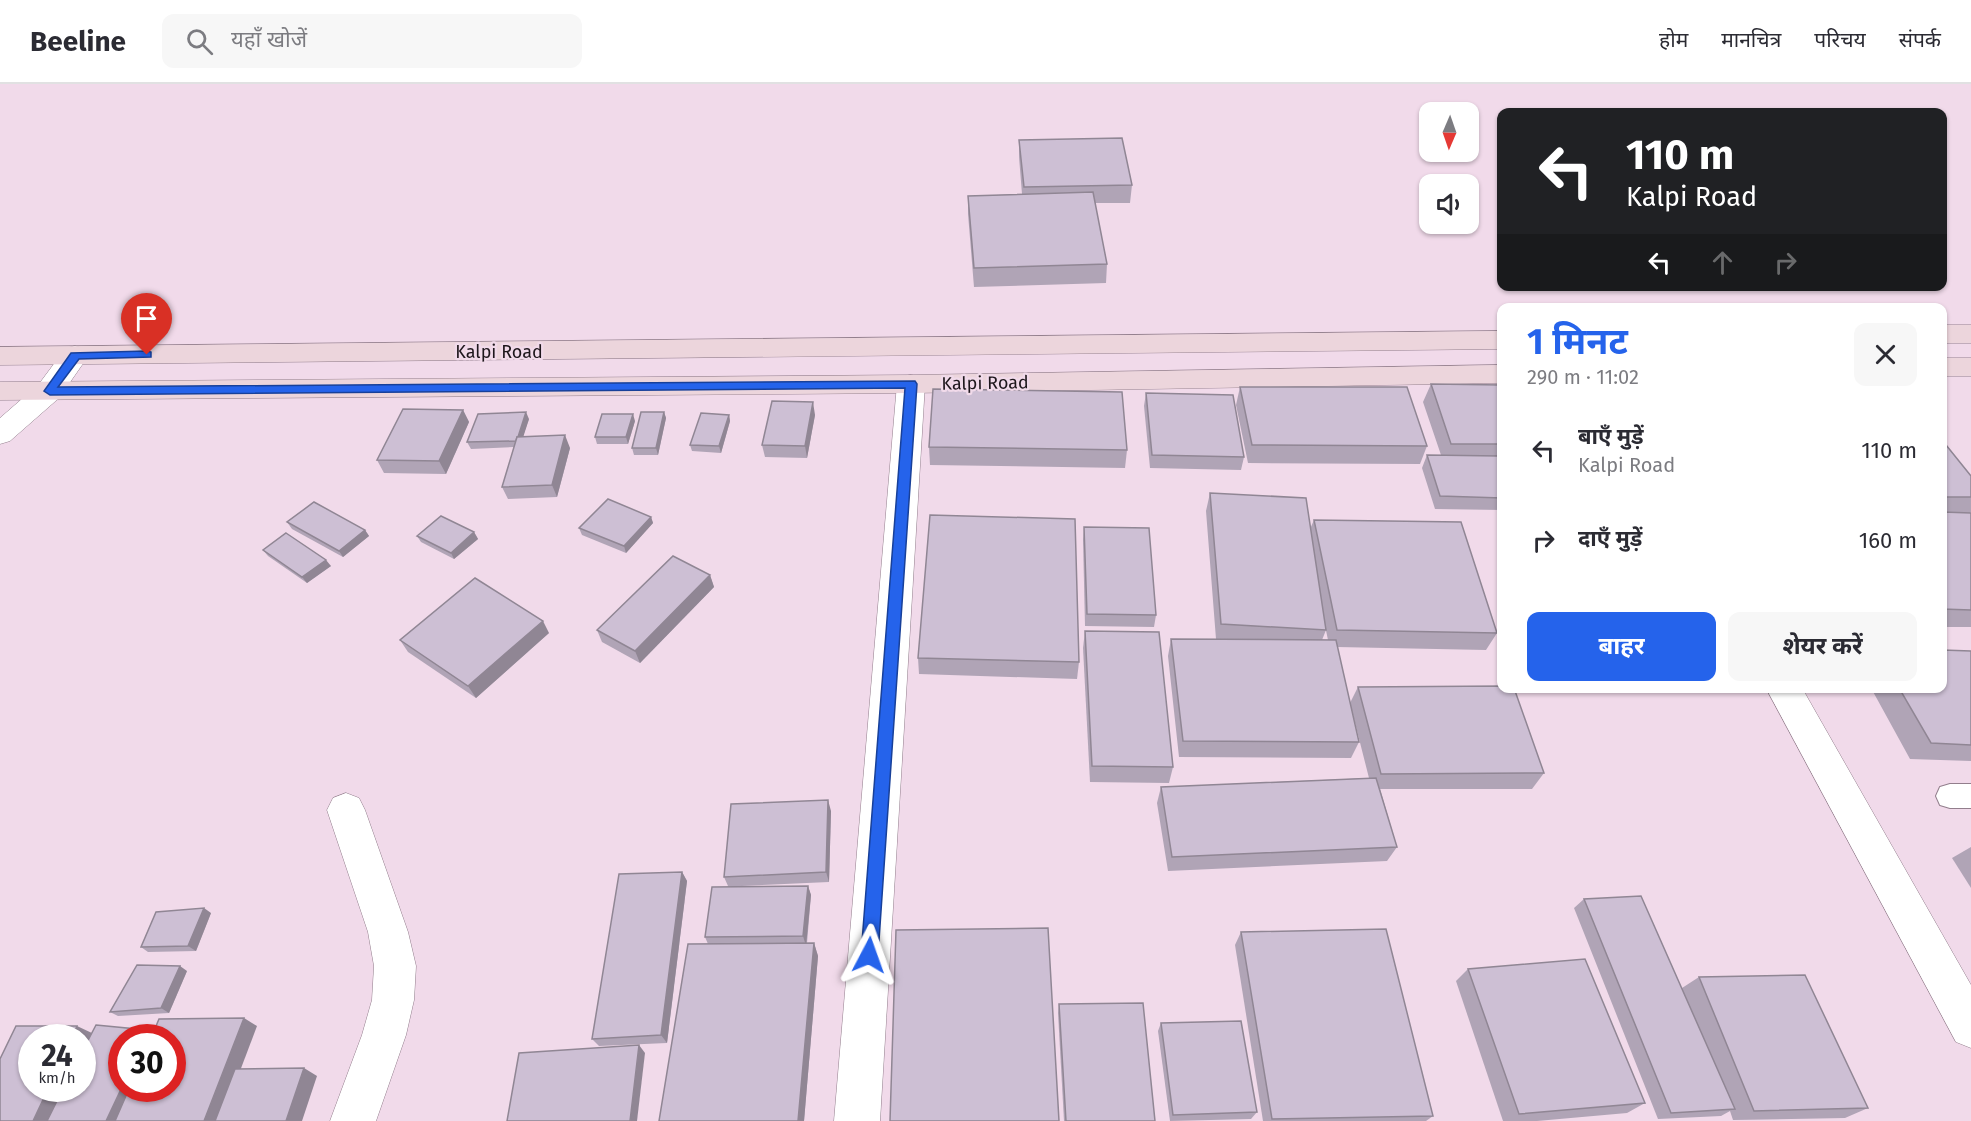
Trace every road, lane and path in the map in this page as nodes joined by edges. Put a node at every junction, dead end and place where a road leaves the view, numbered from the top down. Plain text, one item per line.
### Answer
1 (1947, 334) edge
2 (1971, 334) edge
3 (1497, 340) edge
4 (75, 355) junction
5 (0, 356) edge
6 (1947, 367) edge
7 (1971, 367) edge
8 (1497, 374) edge
9 (911, 384) junction
10 (0, 391) edge
11 (50, 391) junction
12 (0, 435) edge
13 (1786, 693) edge
14 (346, 810) dead end
15 (1971, 1026) edge
16 (353, 1121) edge
17 (857, 1121) edge

1 - 2 main road
3 - 4 main road, Kalpi Road
4 - 5 main road, Kalpi Road
4 - 11 street
6 - 7 main road
8 - 9 main road, Kalpi Road
9 - 11 main road, Kalpi Road
9 - 17 street
10 - 11 main road, Kalpi Road
11 - 12 street
13 - 15 street
14 - 16 street

